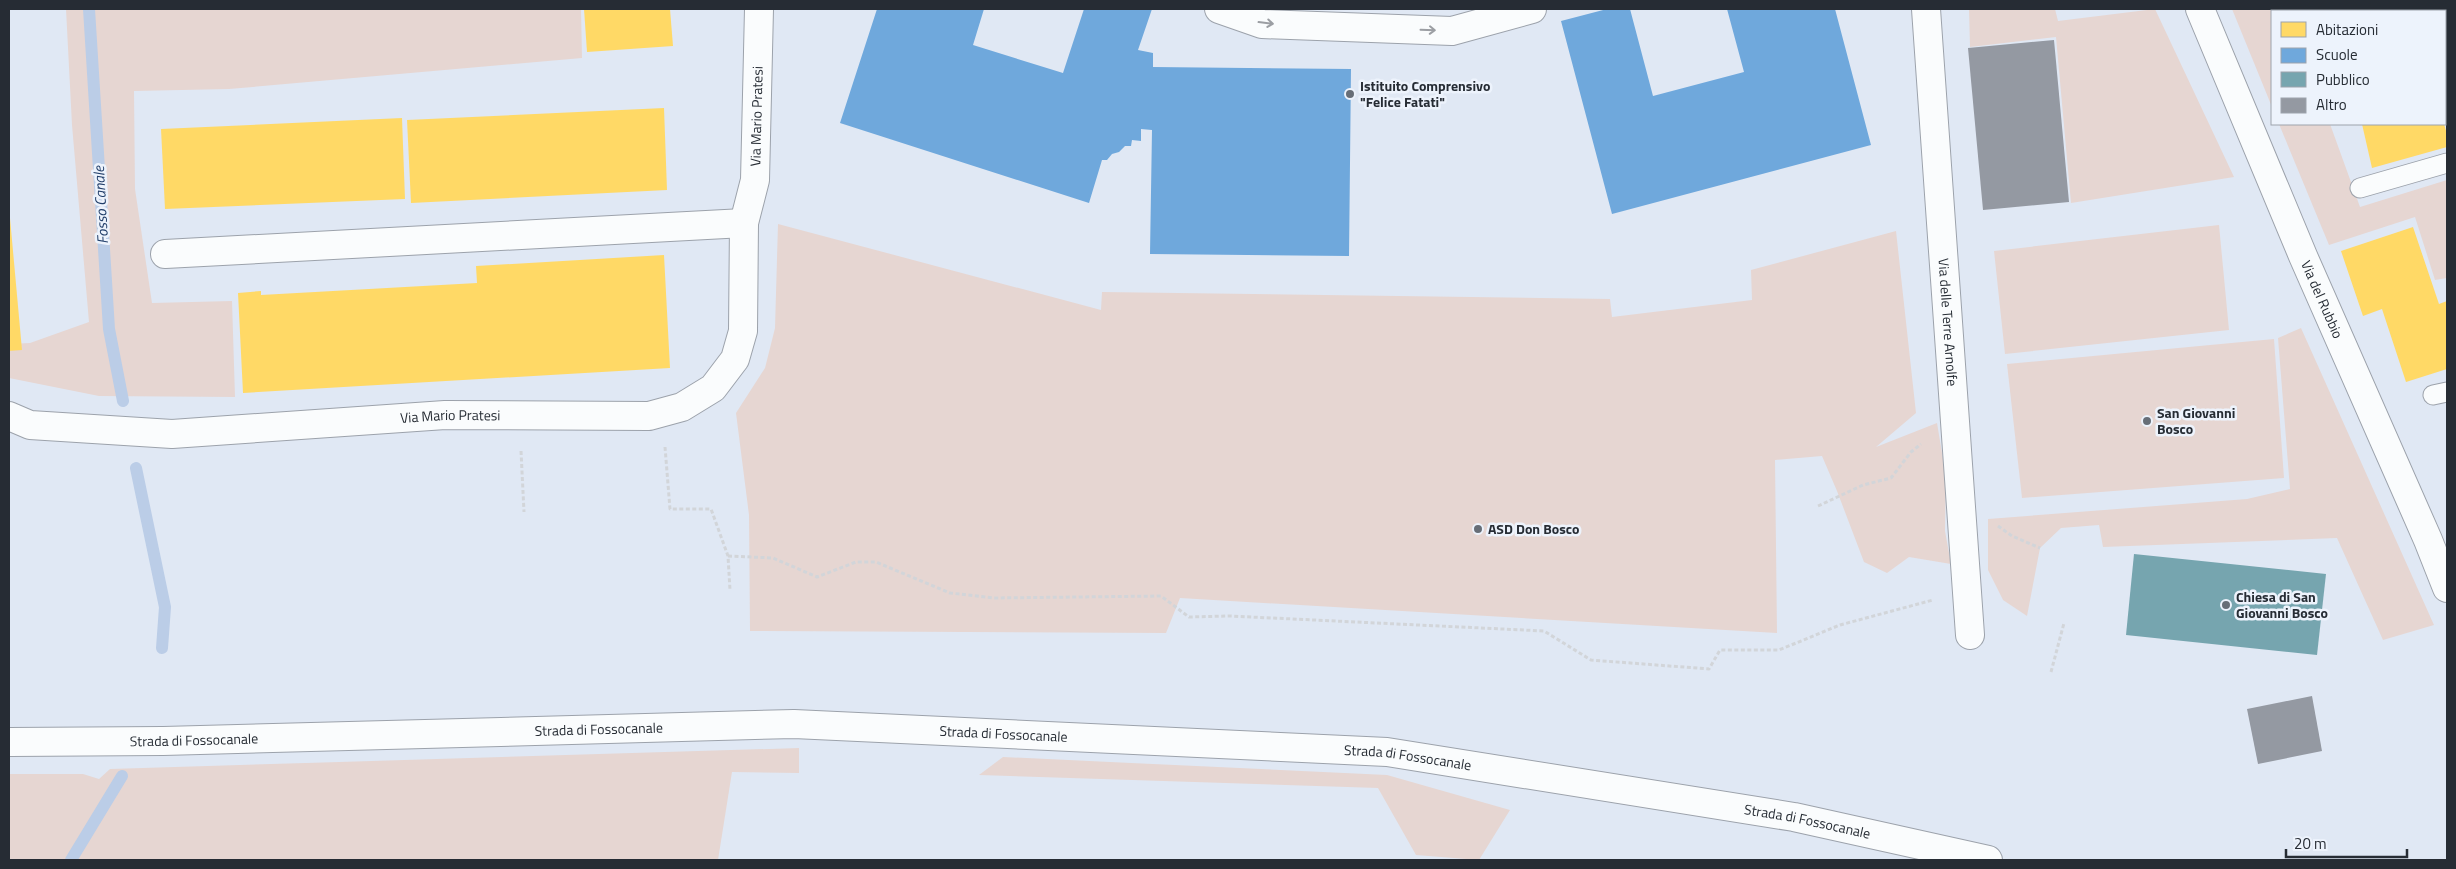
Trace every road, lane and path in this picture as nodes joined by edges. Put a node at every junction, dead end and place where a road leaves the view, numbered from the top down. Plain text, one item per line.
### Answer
1 (759, 9) edge
2 (1219, 9) edge
3 (1532, 9) edge
4 (1926, 9) edge
5 (2200, 9) edge
6 (2447, 163) edge
7 (2360, 188) dead end
8 (744, 223) junction
9 (165, 254) dead end
10 (519, 415) junction
11 (9, 416) edge
12 (1955, 420) junction
13 (664, 438) dead end
14 (1818, 506) dead end
15 (524, 512) dead end
16 (728, 556) junction
17 (2447, 588) edge
18 (730, 590) dead end
19 (1967, 591) junction
20 (2064, 623) dead end
21 (1970, 634) dead end
22 (2051, 672) dead end
23 (9, 742) edge
24 (1988, 860) edge

1 - 8 street, Via Mario Pratesi
2 -> 3 street
4 - 12 street, Via delle Terre Arnolfe
5 - 17 street, Via del Rubbio
6 - 7 lane
8 - 9 street
8 - 10 street, Via Mario Pratesi
10 - 11 street, Via Mario Pratesi
10 - 15 path
12 - 14 path
12 - 19 street, Via delle Terre Arnolfe
13 - 16 path
16 - 18 path
16 - 19 path
19 - 21 street, Via delle Terre Arnolfe
20 - 22 path
23 - 24 street, Strada di Fossocanale

